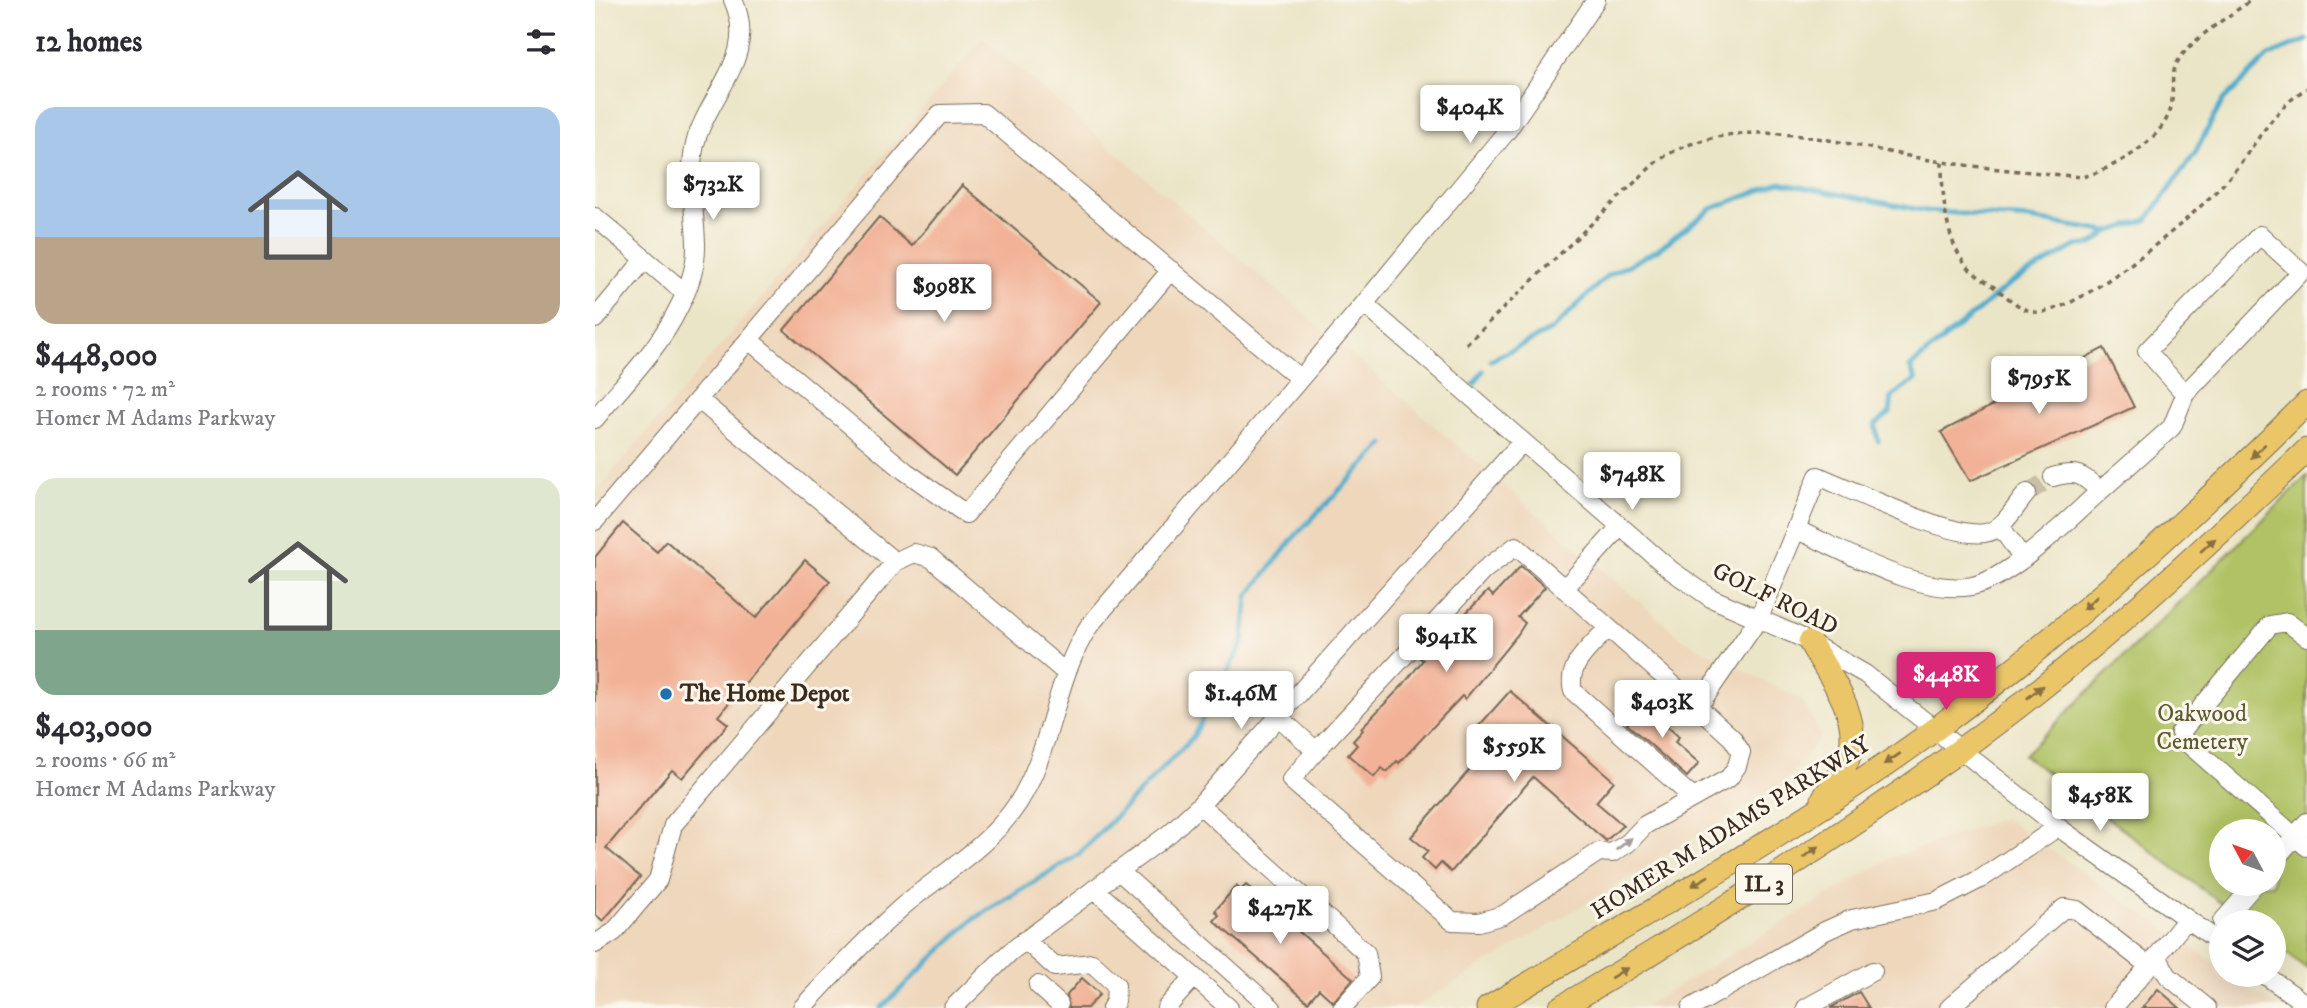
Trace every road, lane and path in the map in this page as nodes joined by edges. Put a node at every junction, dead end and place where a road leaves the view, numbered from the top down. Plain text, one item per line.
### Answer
1 (733, 0) edge
2 (1596, 0) edge
3 (2251, 0) edge
4 (2307, 88) edge
5 (1942, 162) junction
6 (595, 216) edge
7 (646, 259) junction
8 (1171, 270) junction
9 (685, 293) junction
10 (1364, 304) junction
11 (595, 319) edge
12 (749, 340) junction
13 (1466, 344) dead end
14 (1299, 378) junction
15 (2185, 394) junction
16 (699, 400) junction
17 (2307, 403) edge
18 (595, 419) edge
19 (1522, 442) junction
20 (2307, 450) edge
21 (2053, 477) tunnel mouth
22 (2100, 491) junction
23 (2027, 493) tunnel mouth
24 (595, 521) edge
25 (2000, 526) junction
26 (1619, 527) junction
27 (1795, 529) junction
28 (2023, 559) junction
29 (895, 562) junction
30 (1564, 589) junction
31 (1759, 618) junction
32 (1608, 628) junction
33 (2307, 637) edge
34 (1810, 642) junction
35 (1066, 673) junction
36 (1697, 707) junction
37 (1279, 717) junction
38 (1936, 729) junction
39 (1961, 748) junction
40 (1316, 751) junction
41 (1693, 798) junction
42 (1200, 805) junction
43 (1814, 812) junction
44 (2307, 822) edge
45 (2058, 827) junction
46 (2301, 842) edge
47 (2286, 853) edge
48 (1120, 872) junction
49 (1094, 889) junction
50 (2246, 896) edge
51 (2235, 910) edge
52 (2187, 919) junction
53 (2209, 927) edge
54 (1025, 940) junction
55 (595, 944) edge
56 (2153, 961) junction
57 (1873, 971) dead end
58 (1194, 977) junction
59 (1038, 985) dead end
60 (2279, 987) edge
61 (1059, 1004) dead end
62 (2299, 1004) edge
63 (802, 1008) edge
64 (953, 1008) edge
65 (1111, 1008) edge
66 (1166, 1008) edge
67 (1229, 1008) edge
68 (1272, 1008) edge
69 (1342, 1008) edge
70 (1488, 1008) edge
71 (1560, 1008) edge
72 (1691, 1008) edge
73 (1806, 1008) edge
74 (1949, 1008) edge
75 (2113, 1008) edge
76 (2207, 1008) edge

1 - 9 street
2 - 10 street
3 - 5 path
4 - 5 path
5 - 13 path
6 - 7 street
7 - 9 street
7 - 11 street
8 - 12 street
8 - 12 street
8 - 14 street
9 - 18 street
10 - 14 street
10 - 19 street, GOLF ROAD
12 - 16 street
14 - 35 street
15 - 15 street
15 - 22 street
16 - 24 street
16 - 29 street
17 -> 38 main road, HOMER M ADAMS PARKWAY / IL 3
19 - 26 street, GOLF ROAD
19 - 37 street
39 -> 20 main road, IL 3
21 - 22 street
22 - 28 street
23 - 25 street
25 - 27 street
25 - 28 street
26 - 30 street
26 - 31 street, GOLF ROAD
27 - 28 street
27 - 31 street
29 - 35 street
29 - 55 street
30 - 32 street
30 - 40 street
31 - 34 street, GOLF ROAD
31 - 36 street
32 - 36 street
32 - 41 street
33 - 46 street
34 - 38 street, GOLF ROAD
34 - 43 main road
35 - 63 street
36 - 41 street
37 - 40 street
37 - 42 street
38 - 39 street, GOLF ROAD
38 -> 43 main road, HOMER M ADAMS PARKWAY / IL 3
39 - 45 street, GOLF ROAD
71 -> 39 main road, IL 3
40 -> 41 street
42 - 48 street
42 - 69 street
43 -> 70 main road, HOMER M ADAMS PARKWAY / IL 3
44 - 46 street
45 - 52 street, GOLF ROAD
45 - 72 street
46 - 47 street
48 - 49 street
48 - 68 street
49 - 54 street
49 - 58 street
50 - 51 street
52 - 53 street, GOLF ROAD
52 - 56 street
54 - 64 street
54 - 65 street
56 - 74 street
56 - 75 street
56 - 76 street
57 - 73 street
58 - 66 street
58 - 67 street
59 - 61 street
60 - 62 street

